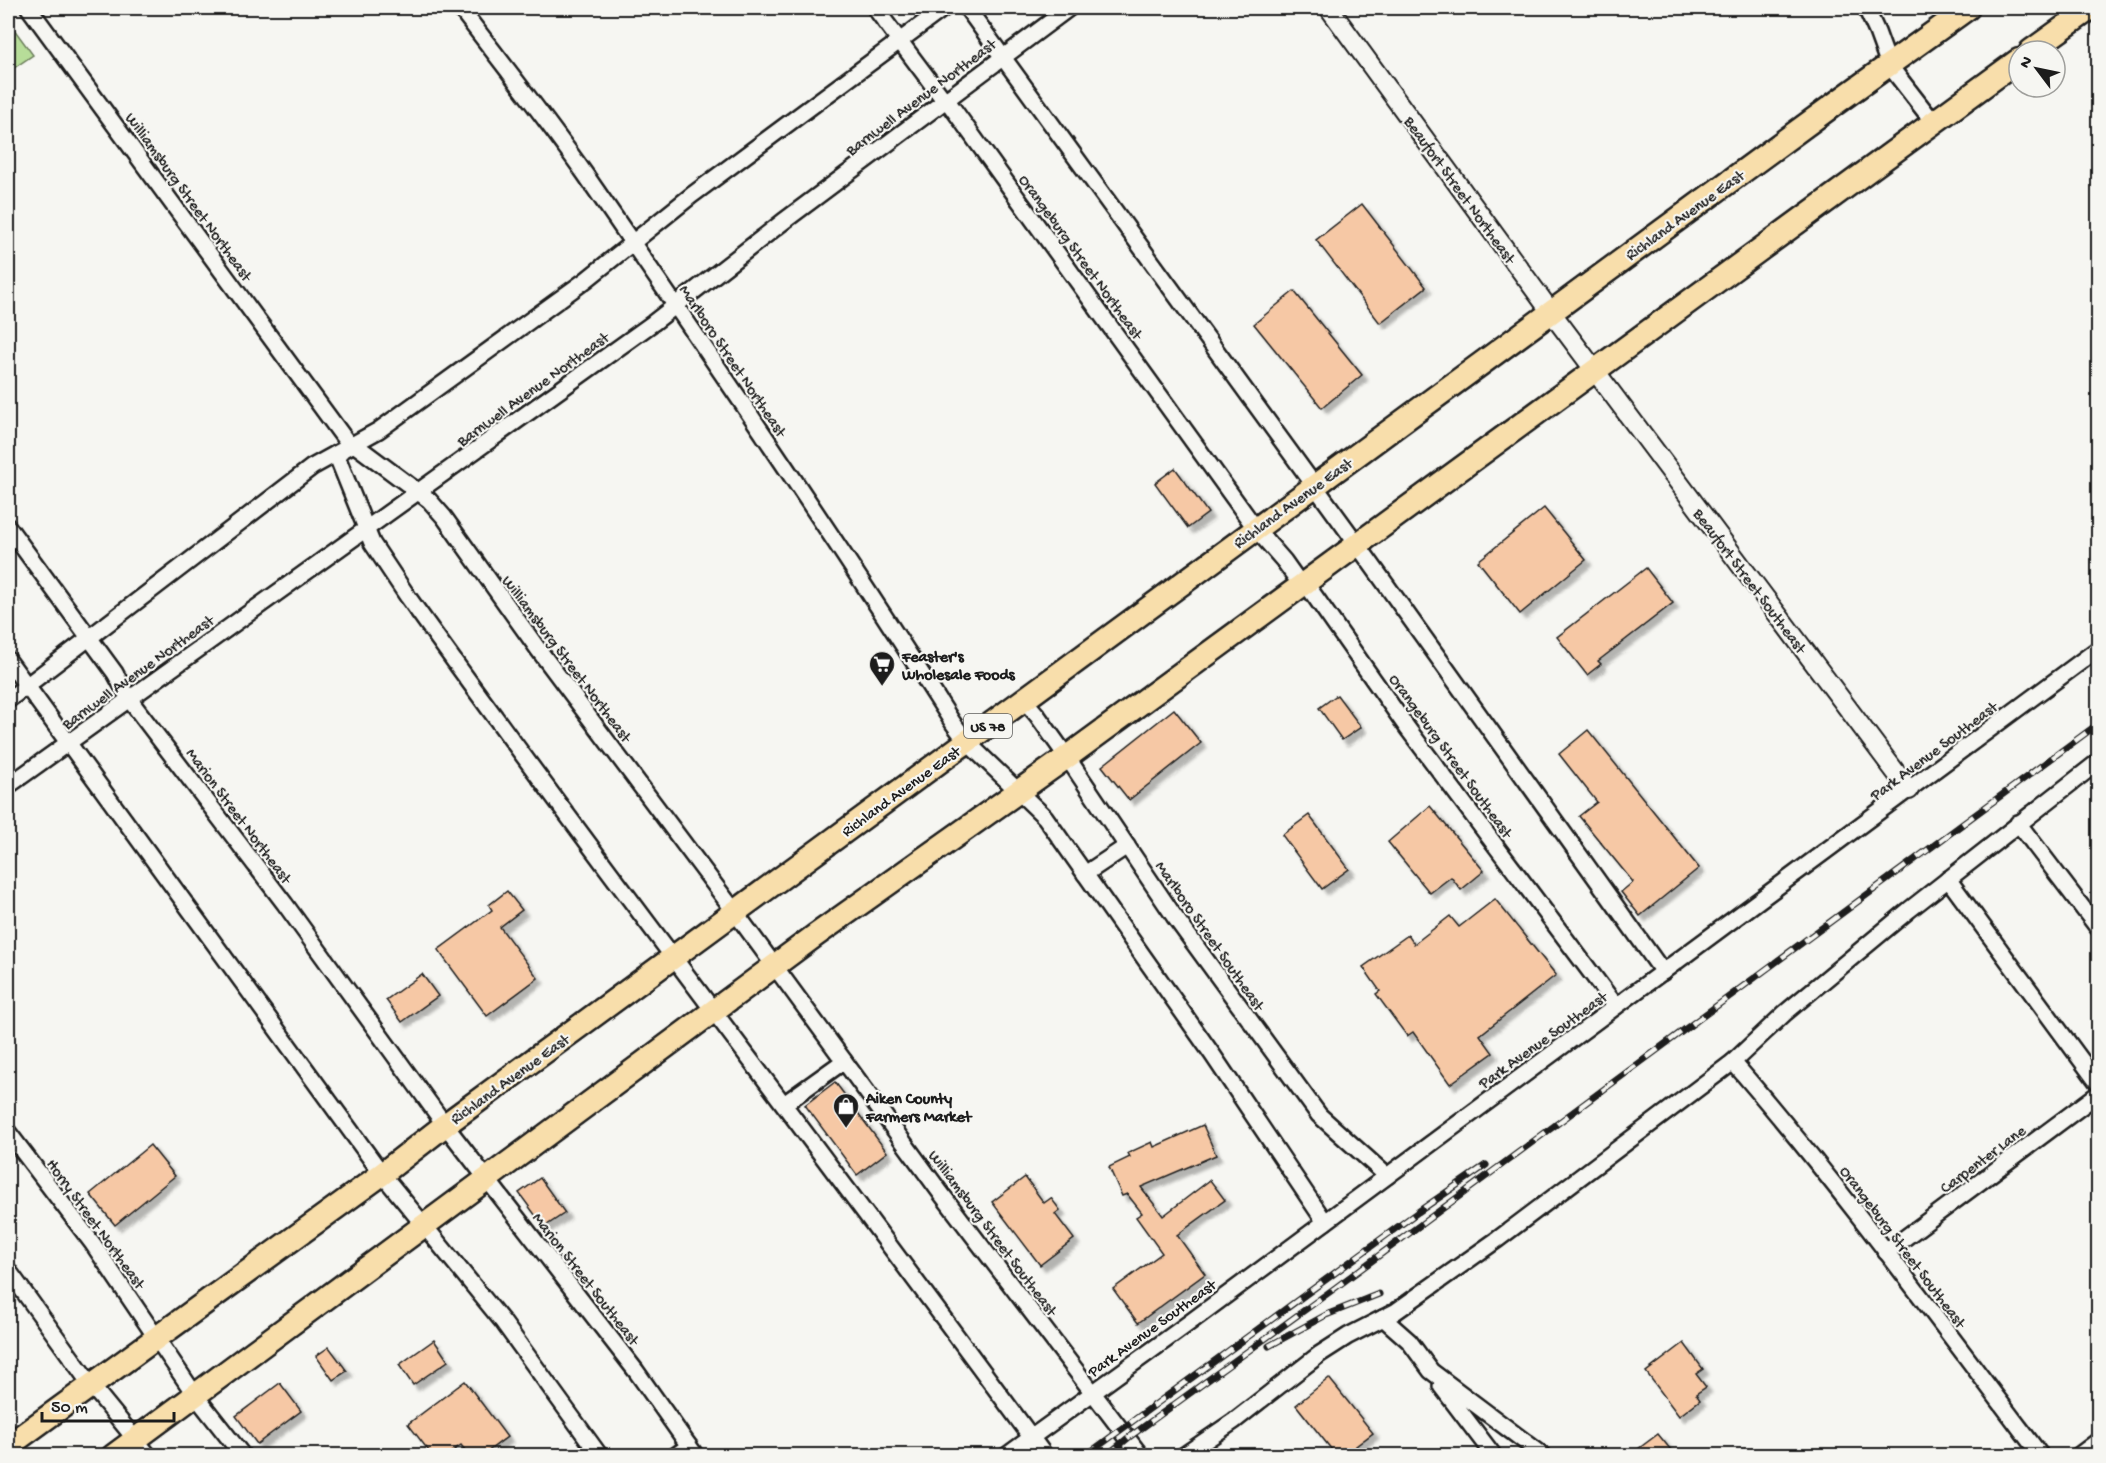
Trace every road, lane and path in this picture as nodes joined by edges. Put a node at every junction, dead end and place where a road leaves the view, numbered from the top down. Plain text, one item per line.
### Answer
1 (29, 8) edge
2 (460, 8) edge
3 (875, 8) edge
4 (944, 8) edge
5 (967, 8) edge
6 (1069, 8) edge
7 (1329, 8) edge
8 (1866, 8) edge
9 (1968, 8) edge
10 (2091, 8) edge
11 (2048, 39) edge
12 (900, 40) junction
13 (1003, 56) junction
14 (1889, 65) junction
15 (2007, 69) edge
16 (946, 99) junction
17 (1934, 123) junction
18 (632, 243) junction
19 (675, 305) junction
20 (1551, 312) junction
21 (1594, 369) junction
22 (352, 445) junction
23 (337, 456) junction
24 (1314, 486) junction
25 (419, 492) junction
26 (8, 527) edge
27 (367, 529) junction
28 (1256, 529) junction
29 (1357, 544) junction
30 (1301, 585) junction
31 (89, 638) junction
32 (2098, 649) edge
33 (8, 660) edge
34 (27, 686) junction
35 (129, 699) junction
36 (8, 700) edge
37 (1024, 700) junction
38 (967, 742) junction
39 (68, 743) junction
40 (1067, 757) junction
41 (2098, 762) edge
42 (8, 786) edge
43 (1909, 790) junction
44 (1019, 791) junction
45 (2018, 823) junction
46 (1127, 846) junction
47 (1085, 874) junction
48 (1948, 879) junction
49 (735, 912) junction
50 (2098, 928) edge
51 (673, 957) junction
52 (775, 966) junction
53 (1663, 972) junction
54 (1616, 1006) junction
55 (715, 1011) junction
56 (844, 1061) junction
57 (1733, 1062) junction
58 (2098, 1083) edge
59 (2098, 1094) edge
60 (784, 1104) junction
61 (445, 1125) junction
62 (8, 1132) edge
63 (382, 1174) junction
64 (1387, 1176) junction
65 (488, 1178) junction
66 (1324, 1222) junction
67 (424, 1226) junction
68 (1886, 1252) junction
69 (8, 1270) edge
70 (1383, 1318) junction
71 (155, 1338) junction
72 (1431, 1371) junction
73 (91, 1385) junction
74 (1093, 1391) junction
75 (195, 1395) junction
76 (1031, 1437) junction
77 (2098, 1441) edge
78 (8, 1446) edge
79 (142, 1447) edge
80 (693, 1450) edge
81 (113, 1455) edge
82 (243, 1455) edge
83 (600, 1455) edge
84 (675, 1455) edge
85 (1005, 1455) edge
86 (1044, 1455) edge
87 (1141, 1455) edge
88 (1183, 1455) edge
89 (1494, 1455) edge
90 (1544, 1455) edge
91 (2041, 1455) edge
92 (2078, 1455) edge

1 - 22 street, Williamsburg Street Northeast
2 - 18 street, Marlboro Street Northeast
3 - 12 street, Orangeburg Street Northeast
4 - 12 street
5 - 13 street
6 - 13 street, Barnwell Avenue Northeast
7 - 20 street, Beaufort Street Northeast
8 - 14 street
9 - 14 main road, Richland Avenue East / US 78
10 - 11 main road
12 - 16 street, Orangeburg Street Northeast
12 - 18 street
13 - 16 street, Barnwell Avenue Northeast
13 - 24 street
14 - 17 street
14 - 20 main road, Richland Avenue East / US 78
15 - 17 main road
16 - 19 street, Barnwell Avenue Northeast
16 - 28 street, Orangeburg Street Northeast
17 - 21 main road
18 - 19 street, Marlboro Street Northeast
18 - 22 street
19 - 25 street, Barnwell Avenue Northeast
19 - 38 street, Marlboro Street Northeast
20 - 21 street, Beaufort Street Northeast
20 - 24 main road, Richland Avenue East / US 78
21 - 29 main road
21 - 43 street, Beaufort Street Southeast
22 - 23 street
22 - 25 street, Williamsburg Street Northeast
23 - 27 street
23 - 31 street
24 - 28 main road, Richland Avenue East / US 78
24 - 29 street
25 - 27 street, Barnwell Avenue Northeast
25 - 49 street, Williamsburg Street Northeast
26 - 31 street, Marion Street Northeast
27 - 35 street, Barnwell Avenue Northeast
27 - 51 street
28 - 30 street, Orangeburg Street Southeast
28 - 37 main road, Richland Avenue East / US 78
29 - 30 main road
29 - 53 street
30 - 40 main road
30 - 54 street, Orangeburg Street Southeast
31 - 34 street
31 - 35 street, Marion Street Northeast
32 - 43 street, Park Avenue Southeast
33 - 34 street
34 - 36 street
34 - 39 street
35 - 39 street, Barnwell Avenue Northeast
35 - 61 street, Marion Street Northeast
37 - 38 main road, Richland Avenue East / US 78
37 - 40 street, Marlboro Street Southeast
38 - 44 street
38 - 49 main road, Richland Avenue East / US 78
39 - 42 street, Barnwell Avenue Northeast
39 - 63 street
40 - 44 main road
40 - 46 street, Marlboro Street Southeast
41 - 45 street
43 - 53 street, Park Avenue Southeast
44 - 47 street
44 - 52 main road
45 - 48 street
45 - 50 street
46 - 47 street
46 - 64 street, Marlboro Street Southeast
47 - 66 street
48 - 57 street
48 - 58 street
49 - 51 main road, Richland Avenue East / US 78
49 - 52 street, Williamsburg Street Southeast
51 - 55 street
51 - 61 main road, Richland Avenue East / US 78
52 - 55 main road
52 - 56 street, Williamsburg Street Southeast
53 - 54 street, Park Avenue Southeast
54 - 64 street, Park Avenue Southeast
55 - 60 street
55 - 65 main road
56 - 60 street
56 - 74 street, Williamsburg Street Southeast
57 - 68 street, Orangeburg Street Southeast
57 - 70 street
59 - 68 street, Carpenter Lane
60 - 76 street
61 - 63 main road, Richland Avenue East / US 78
61 - 65 street, Marion Street Southeast
62 - 71 street, Horry Street Northeast
63 - 67 street
63 - 71 main road, Richland Avenue East / US 78
64 - 66 street, Park Avenue Southeast
65 - 67 main road
65 - 80 street, Marion Street Southeast
66 - 74 street, Park Avenue Southeast
67 - 75 main road
67 - 83 street
68 - 91 street, Orangeburg Street Southeast
69 - 73 street
70 - 72 street
70 - 88 street
71 - 73 main road, Richland Avenue East / US 78
71 - 75 street, Horry Street Northeast
72 - 89 street
72 - 90 street
73 - 78 main road, Richland Avenue East / US 78
73 - 79 street
74 - 76 street, Park Avenue Southeast
74 - 87 street, Williamsburg Street Southeast
75 - 79 main road
75 - 82 street, Horry Street Northeast
76 - 85 street, Park Avenue Southeast
76 - 86 street
77 - 92 street
79 - 81 main road
80 - 84 street

